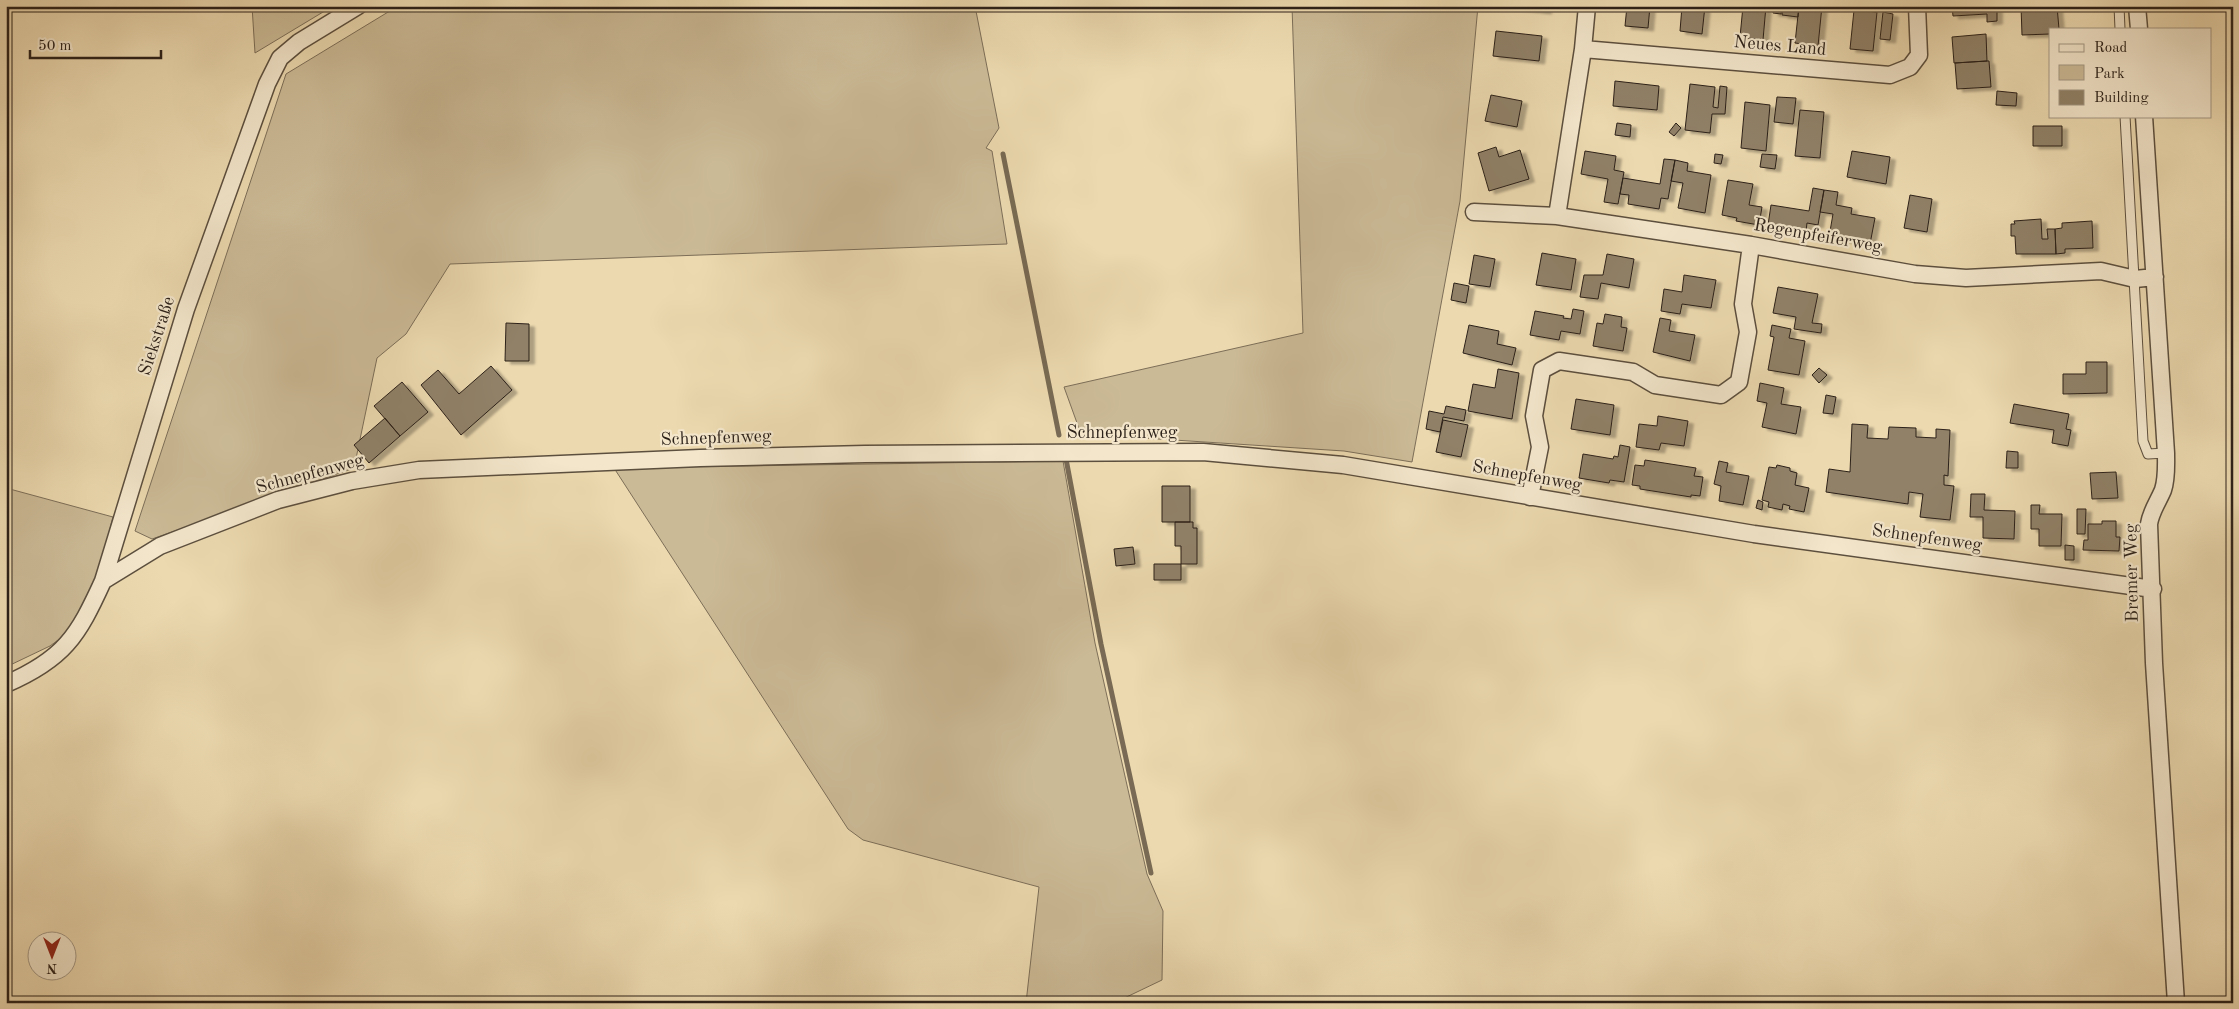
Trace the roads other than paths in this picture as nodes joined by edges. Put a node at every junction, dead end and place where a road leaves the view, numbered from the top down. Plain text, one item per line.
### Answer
1 (358, 6) edge
2 (1587, 6) edge
3 (1917, 6) edge
4 (2119, 6) edge
5 (2137, 6) edge
6 (2120, 28) edge
7 (2139, 28) edge
8 (1583, 49) junction
9 (2125, 118) edge
10 (2144, 118) edge
11 (1474, 212) dead end
12 (1558, 216) junction
13 (1751, 245) junction
14 (2155, 278) junction
15 (2135, 279) junction
16 (2166, 453) junction
17 (1530, 497) junction
18 (103, 582) junction
19 (2153, 589) junction
20 (6, 684) edge
21 (2176, 1003) edge

1 - 18 street, Siekstraße
2 - 8 street
3 - 8 street, Neues Land
4 - 6 lane
5 - 7 street
8 - 12 street
9 - 15 lane
10 - 14 street, Bremer Weg
11 - 12 street, Regenpfeiferweg
12 - 13 street, Regenpfeiferweg
13 - 15 street, Regenpfeiferweg
13 - 17 street
14 - 15 street, Regenpfeiferweg
14 - 16 street, Bremer Weg
15 - 16 lane
16 - 19 street, Bremer Weg
17 - 18 street, Schnepfenweg
17 - 19 street, Schnepfenweg
18 - 20 street, Siekstraße
19 - 21 street, Bremer Weg

